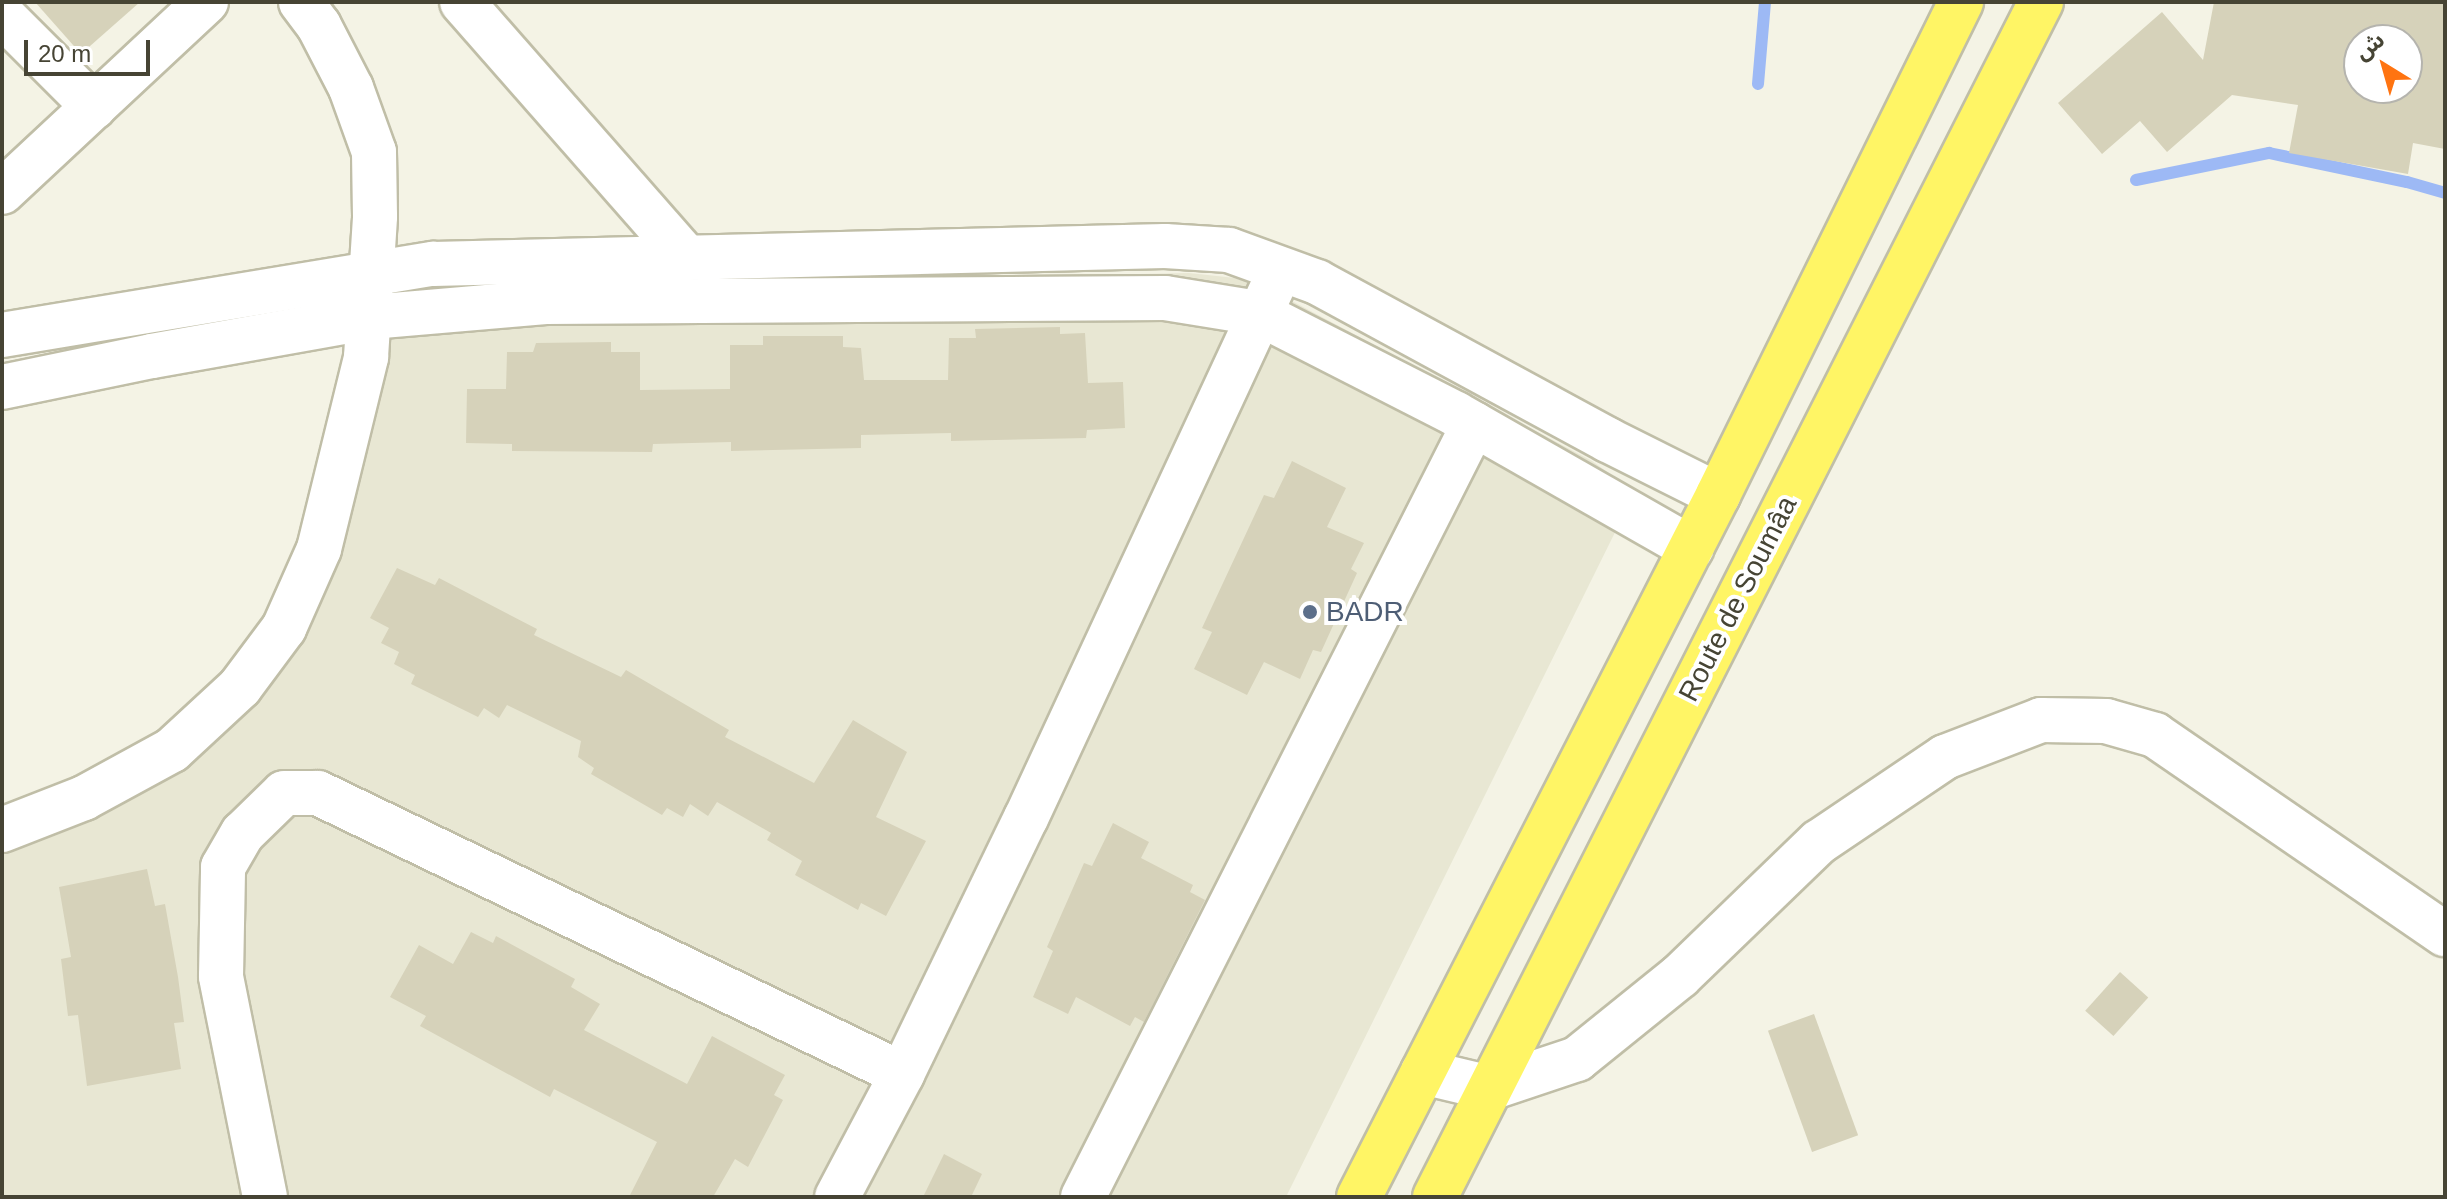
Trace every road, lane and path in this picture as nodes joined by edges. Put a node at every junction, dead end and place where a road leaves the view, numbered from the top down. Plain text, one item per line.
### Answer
1 (206, 2) edge
2 (301, 2) edge
3 (462, 2) edge
4 (1961, 2) edge
5 (2041, 2) edge
6 (2, 15) edge
7 (94, 107) junction
8 (2, 192) edge
9 (687, 258) junction
10 (1283, 268) junction
11 (371, 273) junction
12 (1258, 313) junction
13 (370, 317) junction
14 (2, 335) edge
15 (2, 387) edge
16 (1474, 424) junction
17 (1718, 495) junction
18 (1691, 548) junction
19 (2, 830) edge
20 (2445, 934) edge
21 (1423, 1072) junction
22 (902, 1074) junction
23 (1490, 1088) junction
24 (265, 1197) edge
25 (837, 1197) edge
26 (1083, 1197) edge
27 (1359, 1197) edge
28 (1435, 1197) edge

1 - 7 street
2 - 11 street
3 - 9 street
4 - 17 highway
5 - 23 highway, Route de Soumâa
6 - 7 street
7 - 8 street
9 - 10 street
9 - 11 street
10 - 12 street
10 - 17 street
11 - 13 street
11 - 14 street
12 - 13 street
12 - 16 street
12 - 22 street
13 - 15 street
13 - 19 street
16 - 18 street
16 - 26 street
17 - 18 highway
18 - 21 highway
20 - 23 street
21 - 23 street
21 - 27 highway
22 - 24 street
22 - 25 street
23 - 28 highway, Route de Soumâa

